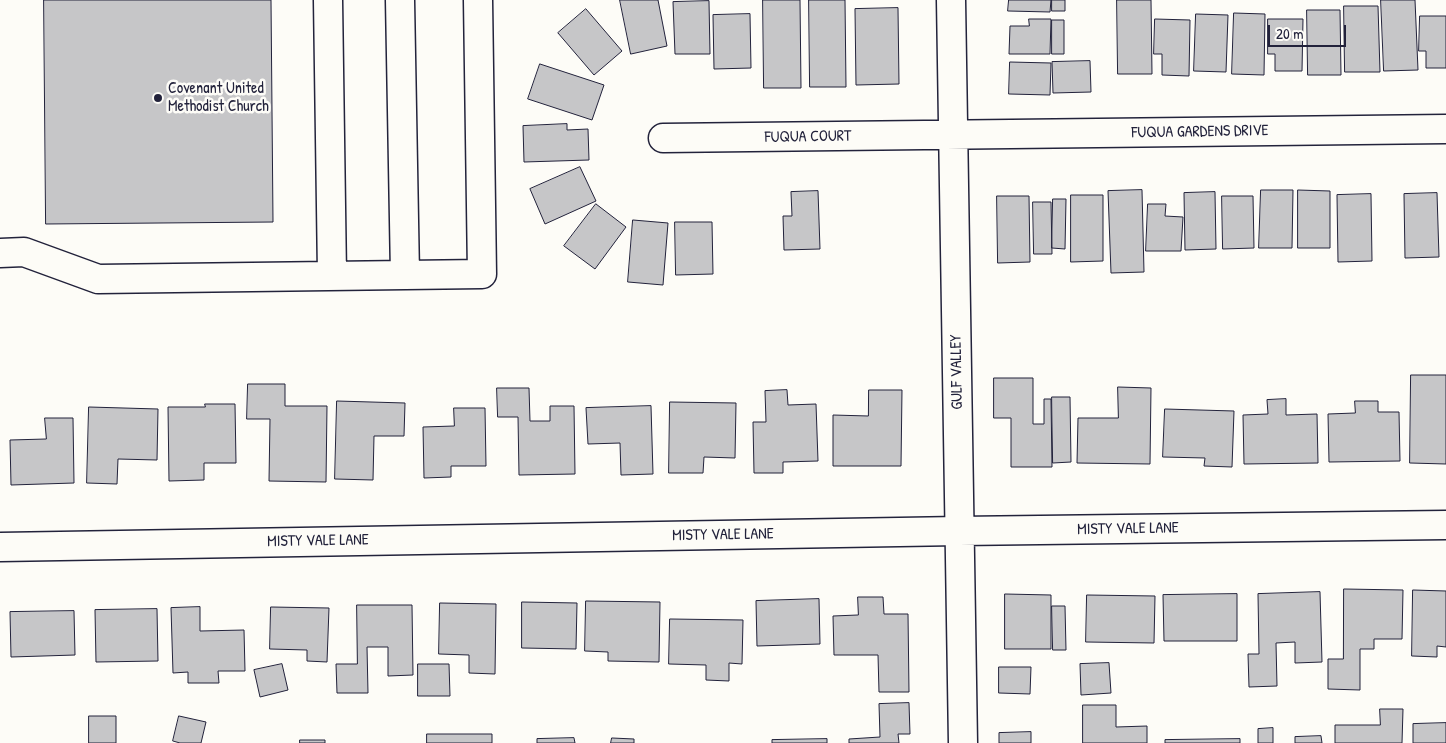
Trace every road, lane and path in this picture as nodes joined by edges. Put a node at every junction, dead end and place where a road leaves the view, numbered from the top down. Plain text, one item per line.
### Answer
1 (328, 0) edge
2 (400, 0) edge
3 (478, 0) edge
4 (951, 0) edge
5 (1446, 129) edge
6 (954, 136) junction
7 (663, 138) dead end
8 (0, 253) edge
9 (405, 275) junction
10 (332, 276) junction
11 (1446, 525) edge
12 (959, 530) junction
13 (0, 547) edge
14 (964, 743) edge

1 - 10 street
2 - 9 street
3 - 9 street
4 - 6 street, GULF VALLEY
5 - 6 street, FUQUA GARDENS DRIVE
6 - 7 street, FUQUA COURT
6 - 12 street, GULF VALLEY
8 - 10 street
9 - 10 street
11 - 12 street, MISTY VALE LANE
12 - 13 street, MISTY VALE LANE
12 - 14 street, GULF VALLEY

